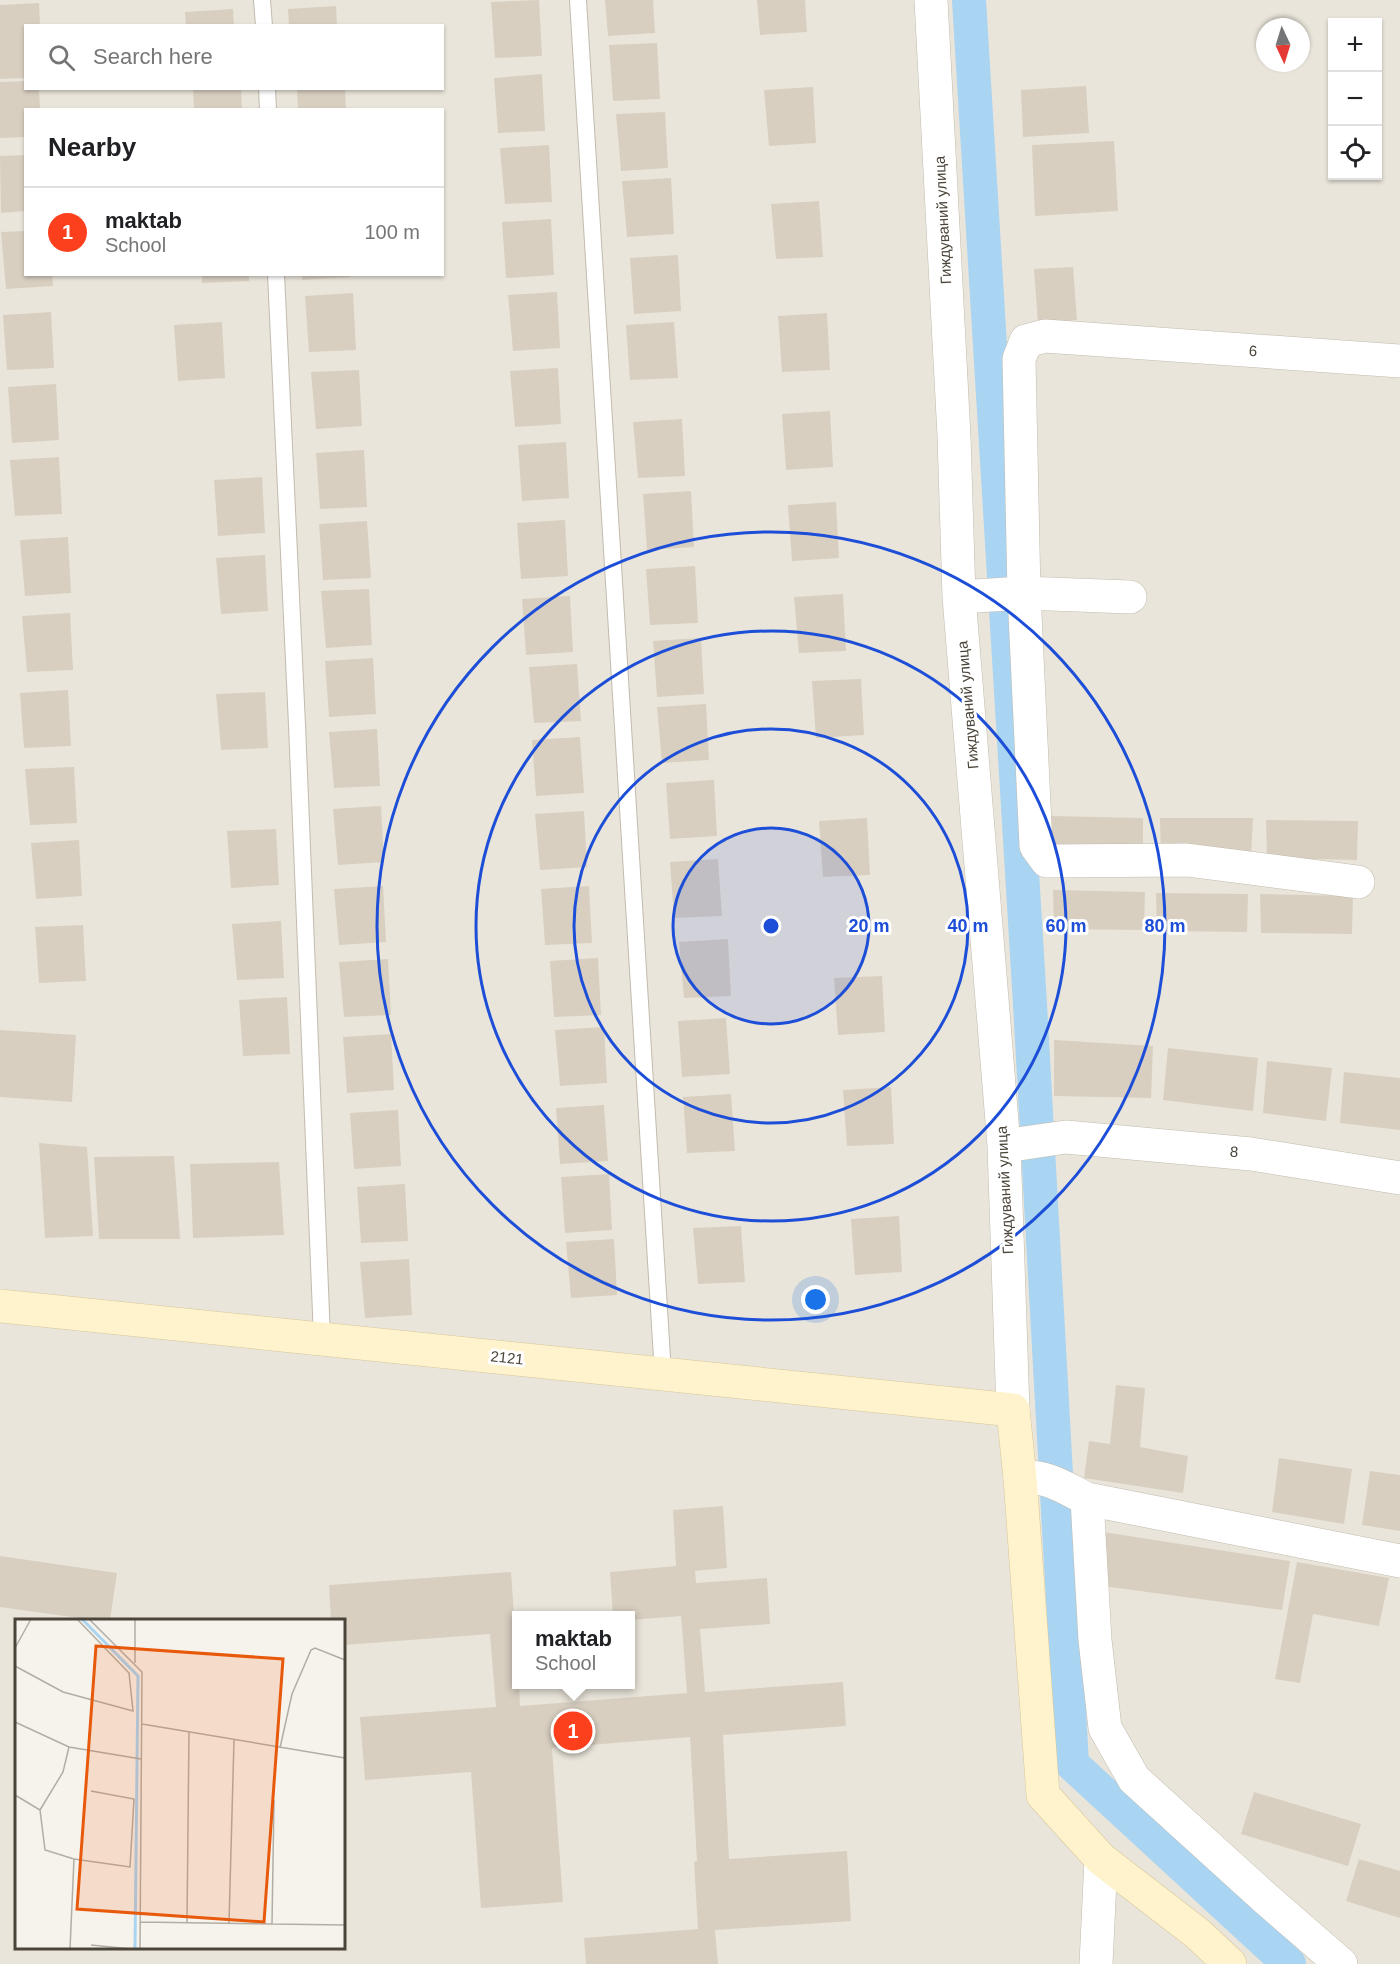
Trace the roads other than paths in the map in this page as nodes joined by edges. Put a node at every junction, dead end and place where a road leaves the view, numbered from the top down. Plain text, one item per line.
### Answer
1 (262, 0) edge
2 (578, 0) edge
3 (931, 0) edge
4 (264, 24) edge
5 (267, 90) edge
6 (268, 108) edge
7 (276, 276) edge
8 (1400, 361) edge
9 (1017, 593) junction
10 (964, 596) junction
11 (1130, 597) dead end
12 (1358, 882) dead end
13 (1004, 1146) junction
14 (1400, 1178) edge
15 (0, 1306) edge
16 (322, 1338) junction
17 (663, 1374) junction
18 (1013, 1410) junction
19 (1026, 1477) junction
20 (1087, 1499) junction
21 (1400, 1561) edge
22 (1101, 1859) junction
23 (1096, 1964) edge
24 (1230, 1964) edge
25 (1341, 1964) edge

1 - 4 lane
2 - 17 lane
3 - 10 street, Гиждуваний улица
5 - 6 lane
7 - 16 lane
8 - 9 street, 6
9 - 10 street
9 - 11 street
9 - 12 street
10 - 13 street, Гиждуваний улица
13 - 14 street, 8
13 - 18 street, Гиждуваний улица
15 - 16 street, 2121
16 - 17 street, 2121
17 - 18 street, 2121
18 - 19 street
19 - 20 street
19 - 22 street
20 - 21 street
20 - 25 street
22 - 23 street
22 - 24 street

